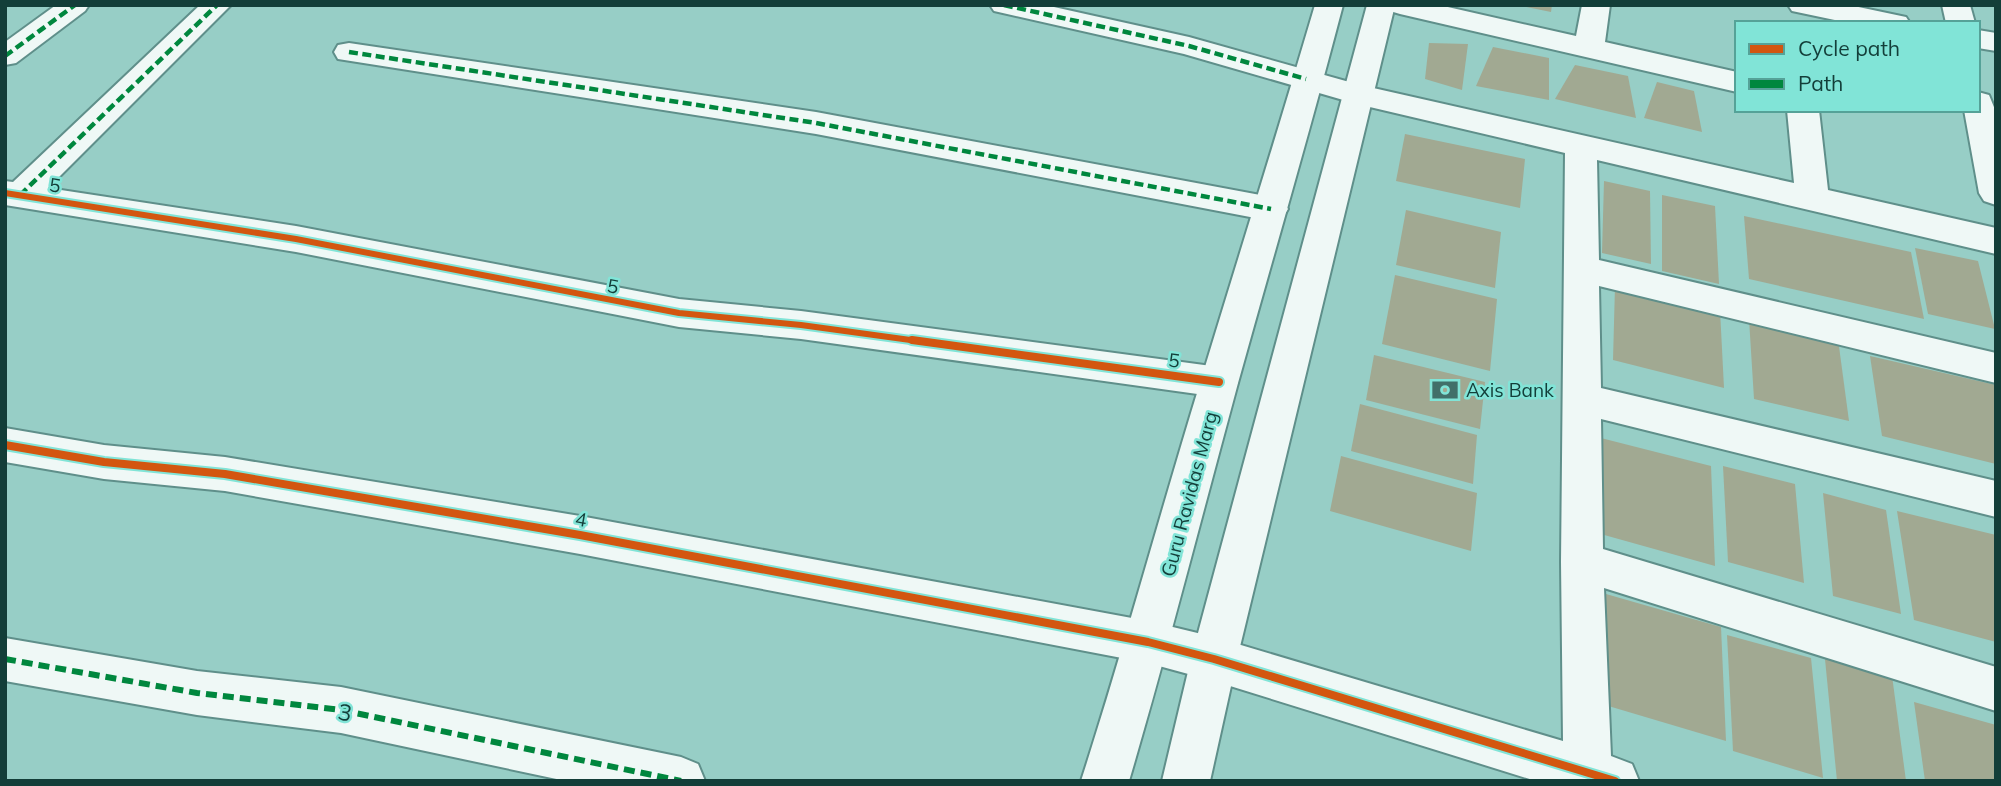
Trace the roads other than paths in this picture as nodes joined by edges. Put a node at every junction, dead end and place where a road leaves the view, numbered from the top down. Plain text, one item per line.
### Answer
1 (75, 5) edge
2 (217, 5) edge
3 (1004, 5) edge
4 (1329, 5) edge
5 (1381, 5) edge
6 (1400, 5) edge
7 (1596, 5) edge
8 (1802, 5) edge
9 (1886, 21) edge
10 (1590, 48) junction
11 (349, 52) dead end
12 (5, 56) edge
13 (1306, 79) junction
14 (1735, 82) edge
15 (1357, 94) junction
16 (1980, 108) edge
17 (1803, 112) edge
18 (1990, 135) edge
19 (1581, 146) junction
20 (1996, 193) edge
21 (13, 194) edge
22 (1812, 199) junction
23 (1271, 209) junction
24 (1996, 241) edge
25 (1582, 269) junction
26 (1996, 368) edge
27 (1219, 382) junction
28 (1582, 399) junction
29 (5, 445) edge
30 (1996, 499) edge
31 (1582, 562) junction
32 (1148, 642) junction
33 (5, 659) edge
34 (1214, 659) junction
35 (1996, 689) edge
36 (1602, 776) edge
37 (681, 781) edge
38 (1105, 781) edge
39 (1185, 781) edge

1 - 12 street
2 - 21 street
3 - 13 street
4 - 13 street, Guru Ravidas Marg
5 - 15 street
6 - 10 street
7 - 10 street
8 - 9 street
10 - 14 street
11 - 23 street
13 - 15 street
13 - 23 street, Guru Ravidas Marg
15 - 19 street
15 - 34 street
16 - 18 street
17 - 22 street
18 - 20 street
19 - 22 street
19 - 25 street
21 - 27 street, 5
22 - 24 street
23 - 27 street, Guru Ravidas Marg
25 - 26 street
25 - 28 street
27 - 32 street, Guru Ravidas Marg
28 - 30 street
28 - 31 street
29 - 32 street, 4
31 - 35 street
31 - 36 street
32 - 34 street, 4
32 - 38 street, Guru Ravidas Marg
33 - 37 street, 3
34 - 36 street, 4
34 - 39 street

